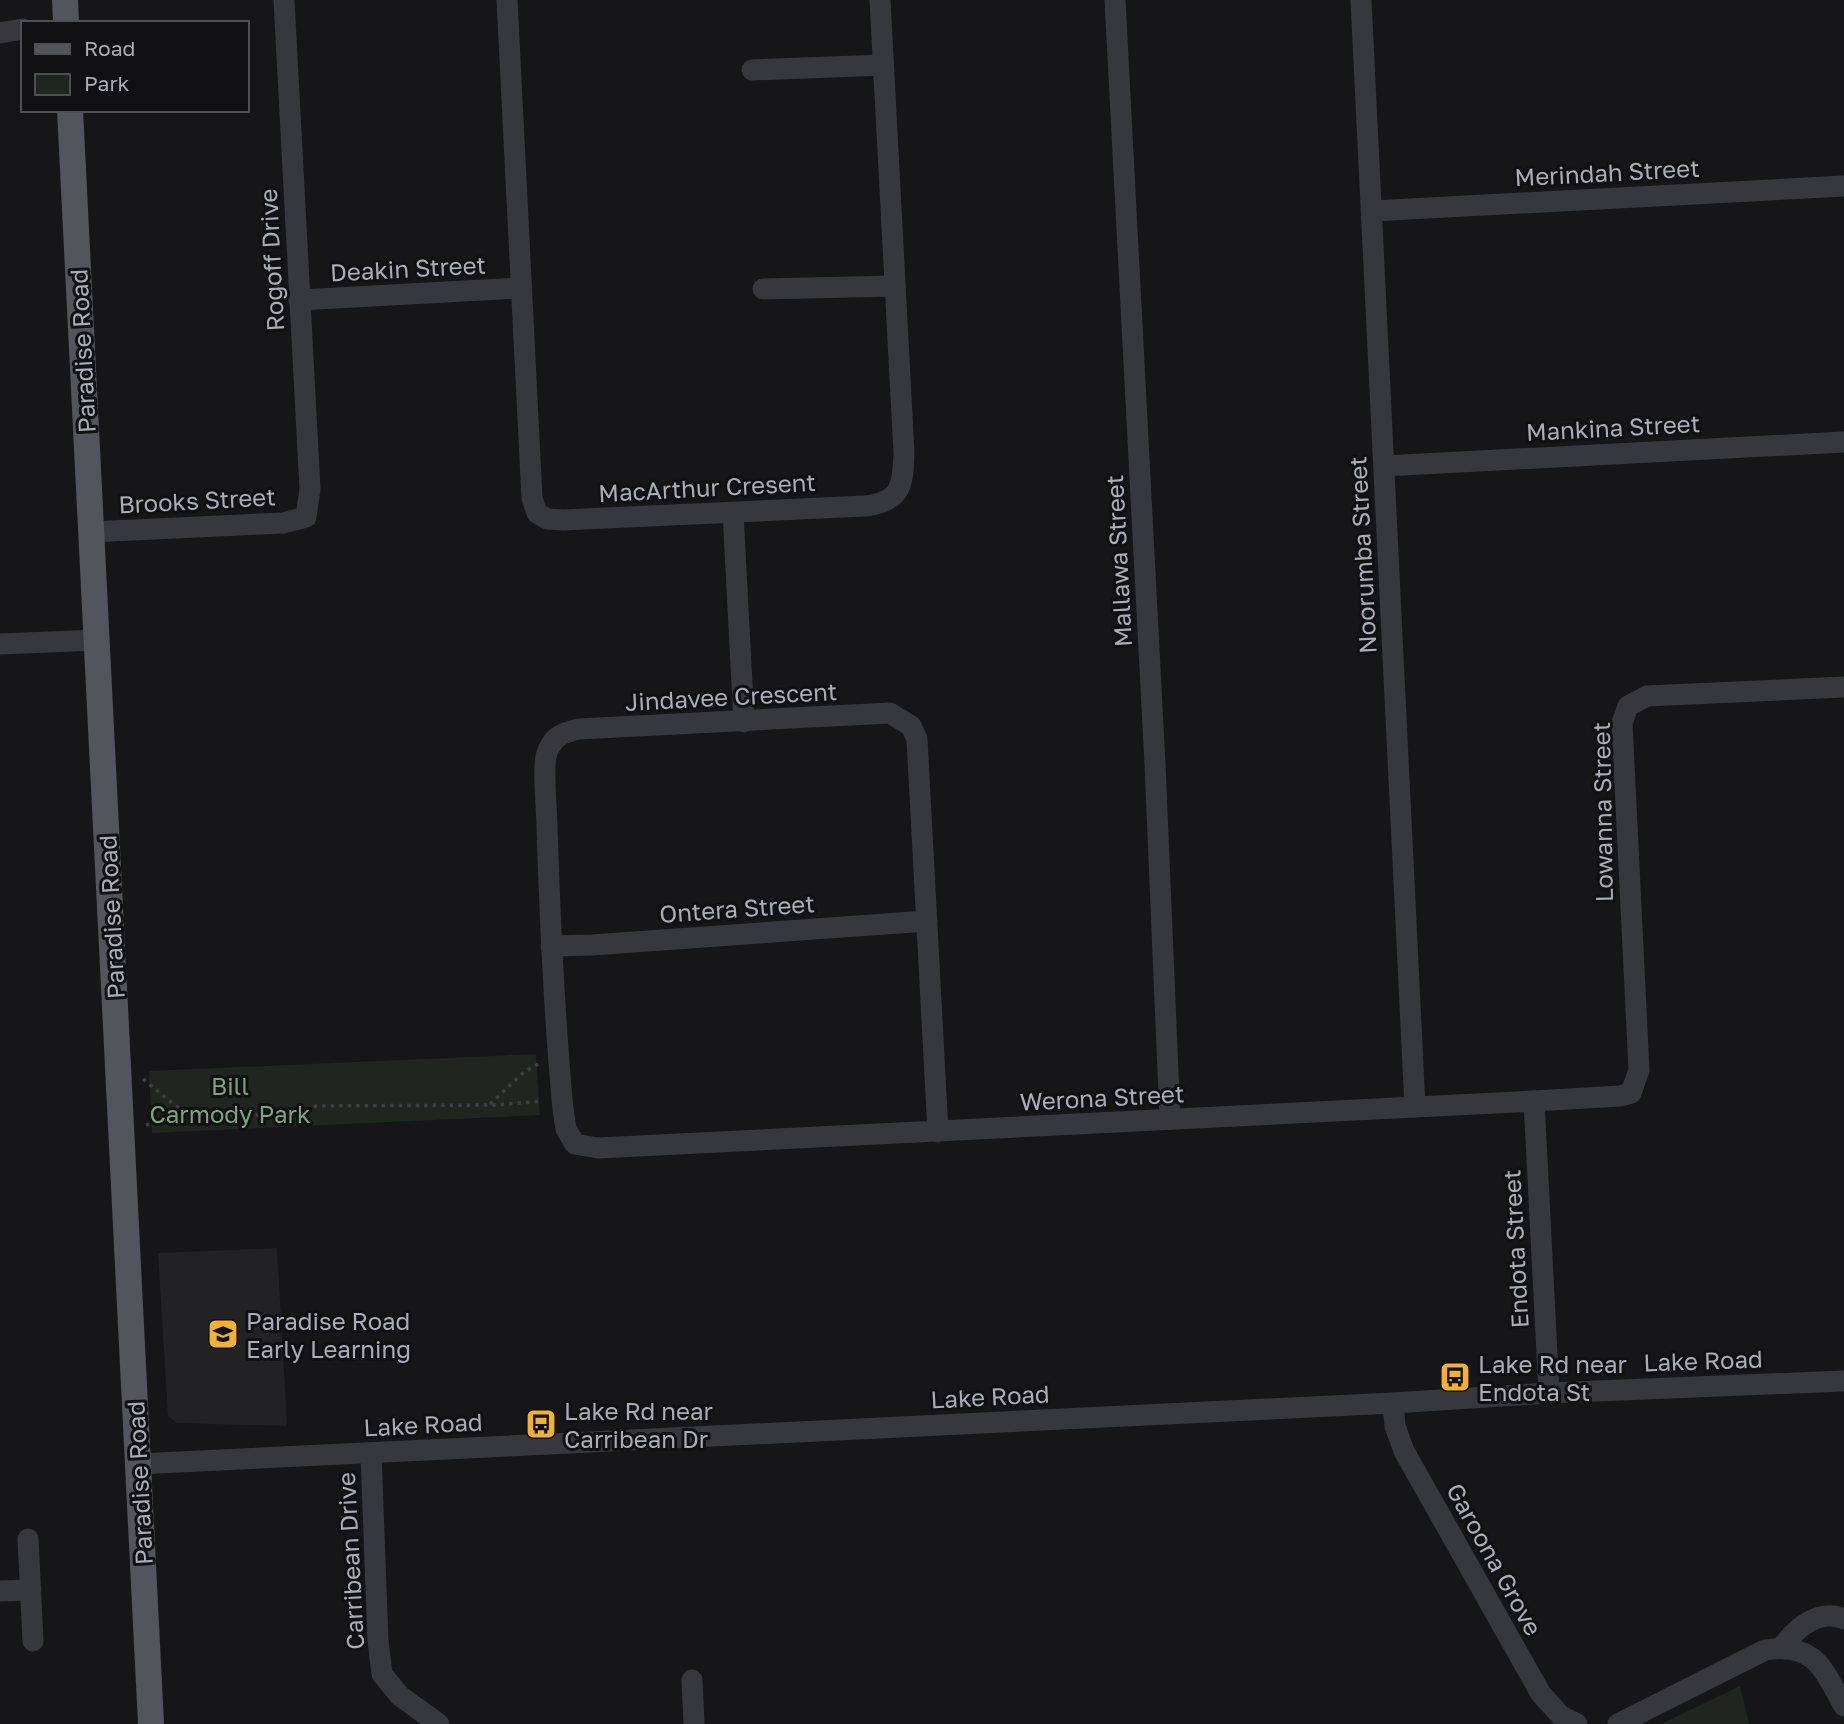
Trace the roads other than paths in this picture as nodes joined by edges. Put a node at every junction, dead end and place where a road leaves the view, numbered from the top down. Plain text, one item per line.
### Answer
1 (65, 0) edge
2 (285, 0) edge
3 (507, 0) edge
4 (880, 0) edge
5 (1115, 0) edge
6 (1361, 0) edge
7 (66, 21) edge
8 (21, 29) edge
9 (0, 33) edge
10 (883, 65) junction
11 (752, 70) dead end
12 (70, 112) edge
13 (1844, 186) edge
14 (1372, 211) junction
15 (895, 286) junction
16 (520, 288) junction
17 (764, 289) dead end
18 (299, 300) junction
19 (1844, 442) edge
20 (1384, 466) junction
21 (733, 513) junction
22 (306, 517) joint
23 (90, 532) junction
24 (97, 640) junction
25 (0, 645) edge
26 (1844, 687) edge
27 (744, 722) junction
28 (927, 921) junction
29 (551, 946) junction
30 (1631, 1093) joint
31 (1534, 1101) junction
32 (1415, 1107) junction
33 (1171, 1119) junction
34 (938, 1132) junction
35 (576, 1144) joint
36 (1844, 1381) edge
37 (1549, 1393) junction
38 (1393, 1403) junction
39 (371, 1453) junction
40 (138, 1464) junction
41 (28, 1539) dead end
42 (31, 1590) junction
43 (0, 1591) edge
44 (1844, 1619) edge
45 (33, 1640) dead end
46 (1782, 1647) junction
47 (1836, 1671) edge
48 (692, 1680) dead end
49 (1844, 1706) edge
50 (151, 1724) edge
51 (439, 1724) edge
52 (694, 1724) edge
53 (1577, 1724) edge
54 (1618, 1724) edge

1 - 7 main road
2 - 18 street, Rogoff Drive
3 - 16 street, MacArthur Cresent
4 - 10 street, MacArthur Cresent
5 - 33 street, Mallawa Street
6 - 14 street, Noorumba Street
8 - 9 street
10 - 11 street
10 - 15 street, MacArthur Cresent
12 - 23 main road, Paradise Road
13 - 14 street, Merindah Street
14 - 20 street, Noorumba Street
15 - 17 street
15 - 21 street, MacArthur Cresent
16 - 18 street, Deakin Street
16 - 21 street, MacArthur Cresent
18 - 22 street, Rogoff Drive
19 - 20 street, Mankina Street
20 - 32 street, Noorumba Street
21 - 27 street
22 - 23 street, Brooks Street
23 - 24 main road, Paradise Road
24 - 25 street
24 - 40 main road, Paradise Road
26 - 30 street, Lowanna Street
27 - 28 street, Jindavee Crescent
27 - 29 street, Jindavee Crescent
28 - 29 street, Ontera Street
28 - 34 street, Jindavee Crescent
29 - 35 street, Jindavee Crescent
30 - 31 street, Werona Street
31 - 32 street, Werona Street
31 - 37 street, Endota Street
32 - 33 street, Werona Street
33 - 34 street, Werona Street
34 - 35 street, Werona Street
36 - 37 street, Lake Road
37 - 38 street, Lake Road
38 - 39 street, Lake Road
38 - 53 street, Garoona Grove
39 - 40 street, Lake Road
39 - 51 street, Carribean Drive
40 - 50 main road, Paradise Road
41 - 42 street
42 - 43 street
42 - 45 street
44 - 46 street
46 - 47 street
46 - 54 street
47 - 49 street
48 - 52 street

